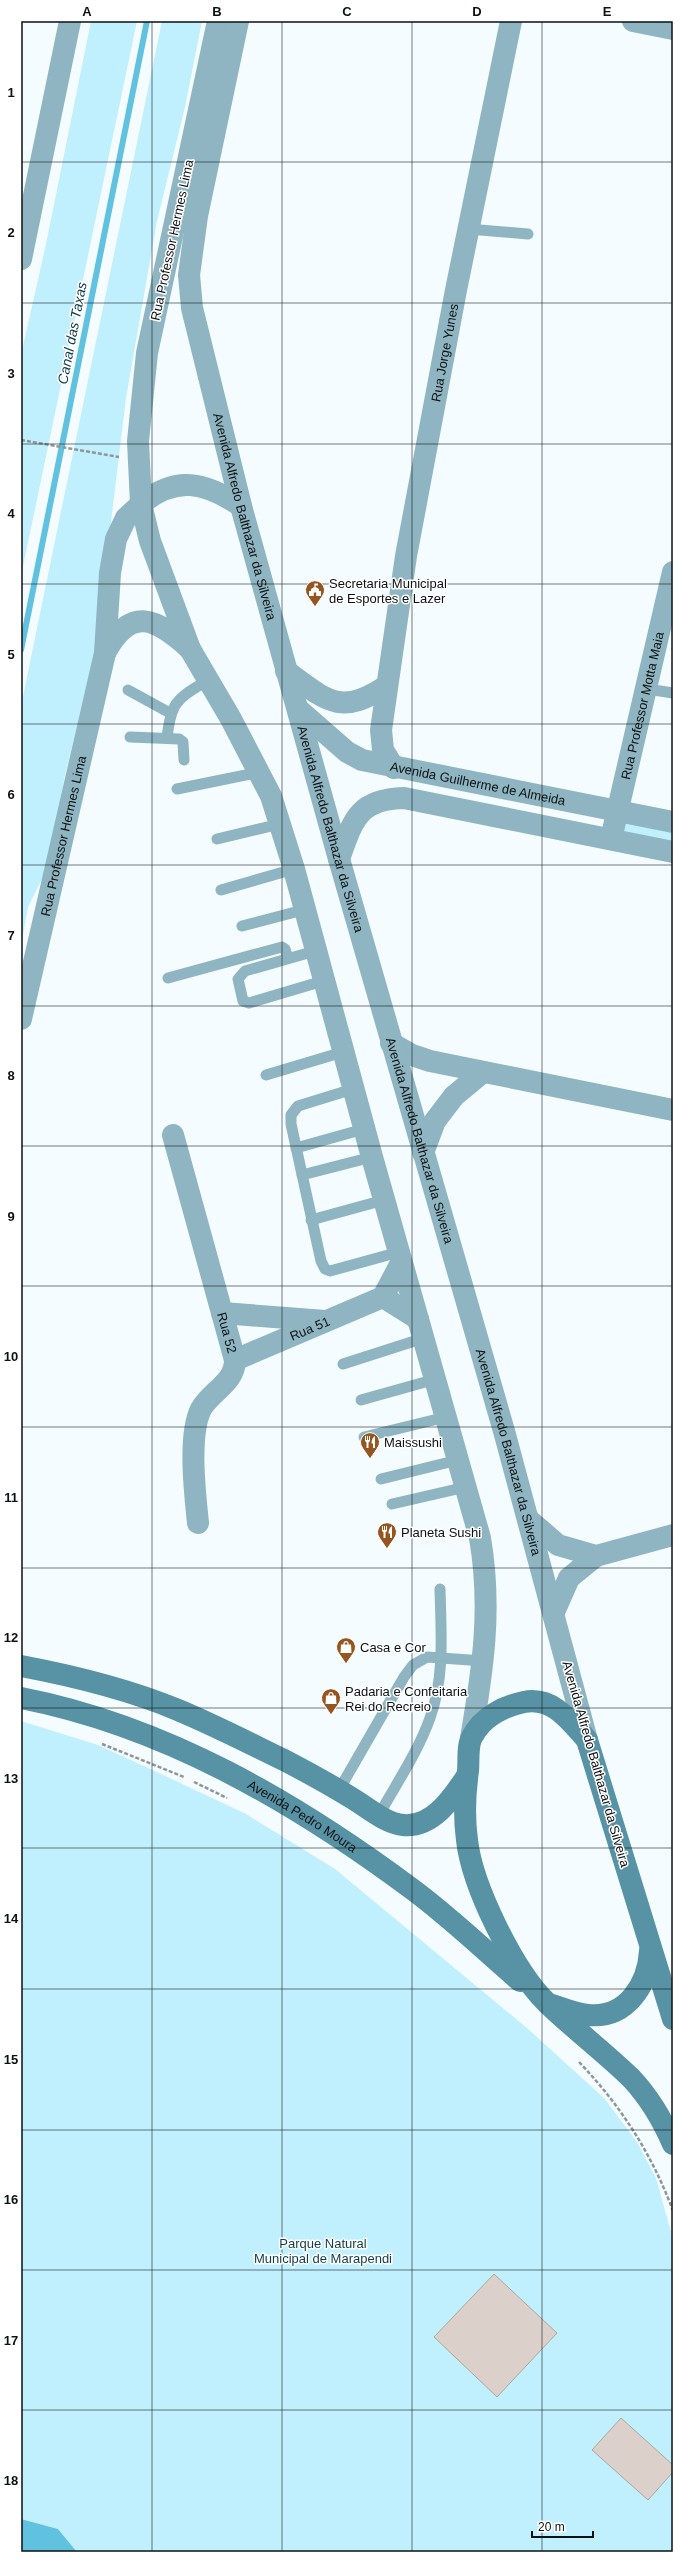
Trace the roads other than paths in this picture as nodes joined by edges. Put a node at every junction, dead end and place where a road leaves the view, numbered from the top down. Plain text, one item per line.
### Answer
1 (70, 21) edge
2 (218, 21) edge
3 (238, 21) edge
4 (511, 21) edge
5 (633, 21) edge
6 (673, 29) edge
7 (468, 229) junction
8 (528, 234) dead end
9 (190, 257) joint
10 (21, 259) edge
11 (141, 504) junction
12 (241, 506) junction
13 (673, 572) edge
14 (190, 649) junction
15 (105, 653) junction
16 (286, 671) junction
17 (208, 680) junction
18 (386, 686) junction
19 (647, 688) junction
20 (128, 690) dead end
21 (673, 693) edge
22 (299, 710) junction
23 (170, 713) junction
24 (130, 737) dead end
25 (167, 738) junction
26 (184, 760) dead end
27 (394, 768) junction
28 (260, 772) junction
29 (177, 789) dead end
30 (618, 811) junction
31 (673, 822) edge
32 (280, 824) junction
33 (611, 839) junction
34 (217, 840) dead end
35 (673, 852) edge
36 (339, 859) junction
37 (294, 869) junction
38 (221, 890) dead end
39 (303, 910) junction
40 (242, 926) dead end
41 (315, 951) junction
42 (288, 958) junction
43 (168, 978) dead end
44 (323, 981) junction
45 (21, 1020) edge
46 (391, 1043) junction
47 (343, 1052) junction
48 (483, 1072) junction
49 (266, 1075) dead end
50 (353, 1089) junction
51 (673, 1110) edge
52 (364, 1129) junction
53 (172, 1135) dead end
54 (296, 1148) junction
55 (423, 1153) junction
56 (372, 1157) junction
57 (302, 1175) junction
58 (384, 1200) junction
59 (312, 1220) junction
60 (400, 1258) junction
61 (383, 1297) junction
62 (222, 1312) junction
63 (328, 1321) junction
64 (421, 1329) junction
65 (235, 1360) junction
66 (343, 1364) dead end
67 (436, 1379) junction
68 (361, 1400) dead end
69 (446, 1417) junction
70 (364, 1437) dead end
71 (458, 1460) junction
72 (381, 1479) dead end
73 (466, 1488) junction
74 (392, 1504) dead end
75 (529, 1520) junction
76 (198, 1523) dead end
77 (673, 1535) edge
78 (596, 1556) junction
79 (440, 1589) dead end
80 (554, 1612) junction
81 (441, 1658) junction
82 (484, 1661) junction
83 (21, 1666) edge
84 (21, 1698) edge
85 (471, 1738) junction
86 (587, 1740) junction
87 (467, 1776) junction
88 (339, 1790) junction
89 (379, 1816) junction
90 (650, 1949) junction
91 (546, 2002) junction
92 (673, 2019) edge
93 (673, 2144) edge

1 - 10 street
2 - 11 street, Rua Professor Hermes Lima
3 - 9 street, Rua Professor Hermes Lima
4 - 7 street, Rua Jorge Yunes
5 - 6 street
7 - 8 lane
7 - 18 street, Rua Jorge Yunes
9 - 12 street, Avenida Alfredo Balthazar da Silveira
11 - 12 street, Rua Professor Hermes Lima
11 - 14 street
11 - 15 street, Rua Professor Hermes Lima
12 - 16 street, Avenida Alfredo Balthazar da Silveira
13 - 19 street, Rua Professor Motta Maia
14 - 15 street, Rua Professor Hermes Lima
14 - 17 street
15 - 45 street, Rua Professor Hermes Lima
16 - 18 street
16 - 22 street, Avenida Alfredo Balthazar da Silveira
17 - 23 lane
17 - 28 street
18 - 27 street, Rua Jorge Yunes
19 - 21 lane
19 - 30 street, Rua Professor Motta Maia
20 - 23 lane
22 - 27 street, Avenida Guilherme de Almeida
22 - 36 street, Avenida Alfredo Balthazar da Silveira
23 - 25 lane
24 - 25 lane
25 - 26 lane
27 - 30 street, Avenida Guilherme de Almeida
28 - 29 lane
28 - 32 street
30 - 31 street, Avenida Guilherme de Almeida
30 - 33 street, Rua Professor Motta Maia
32 - 34 lane
32 - 37 street
33 - 35 street
33 - 36 street
36 - 46 street, Avenida Alfredo Balthazar da Silveira
37 - 38 lane
37 - 39 street
39 - 40 lane
39 - 41 street
41 - 42 lane
41 - 44 street
42 - 43 lane
42 - 44 lane
44 - 47 street
46 - 48 street
46 - 55 street, Avenida Alfredo Balthazar da Silveira
47 - 49 lane
47 - 50 street
48 - 51 street
48 - 55 street
50 - 52 street
50 - 54 lane
52 - 54 lane
52 - 56 street
53 - 62 street, Rua 52
54 - 57 lane
55 - 75 street, Avenida Alfredo Balthazar da Silveira
56 - 57 lane
56 - 58 street
57 - 59 lane
58 - 59 lane
58 - 60 street
59 - 60 lane
60 - 61 street
60 - 64 street
61 - 63 street, Rua 51
61 - 64 street
62 - 63 street
62 - 65 street, Rua 52
63 - 65 street, Rua 51
64 - 66 lane
64 - 67 street
65 - 76 street, Rua 52
67 - 68 lane
67 - 69 street
69 - 70 lane
69 - 71 street
71 - 72 lane
71 - 73 street
73 - 74 lane
73 - 82 street
75 - 78 street
75 - 80 street, Avenida Alfredo Balthazar da Silveira
77 - 78 street
78 - 80 street
79 - 81 lane
80 - 86 street, Avenida Alfredo Balthazar da Silveira
81 - 82 lane
81 - 88 lane
81 - 89 lane
82 - 85 street
83 - 88 main road
84 - 91 main road, Avenida Pedro Moura
85 - 86 main road
85 - 87 main road
86 - 90 main road, Avenida Alfredo Balthazar da Silveira
87 - 89 main road
87 - 91 main road
88 - 89 main road
90 - 91 main road
90 - 92 main road, Avenida Alfredo Balthazar da Silveira
91 - 93 main road

